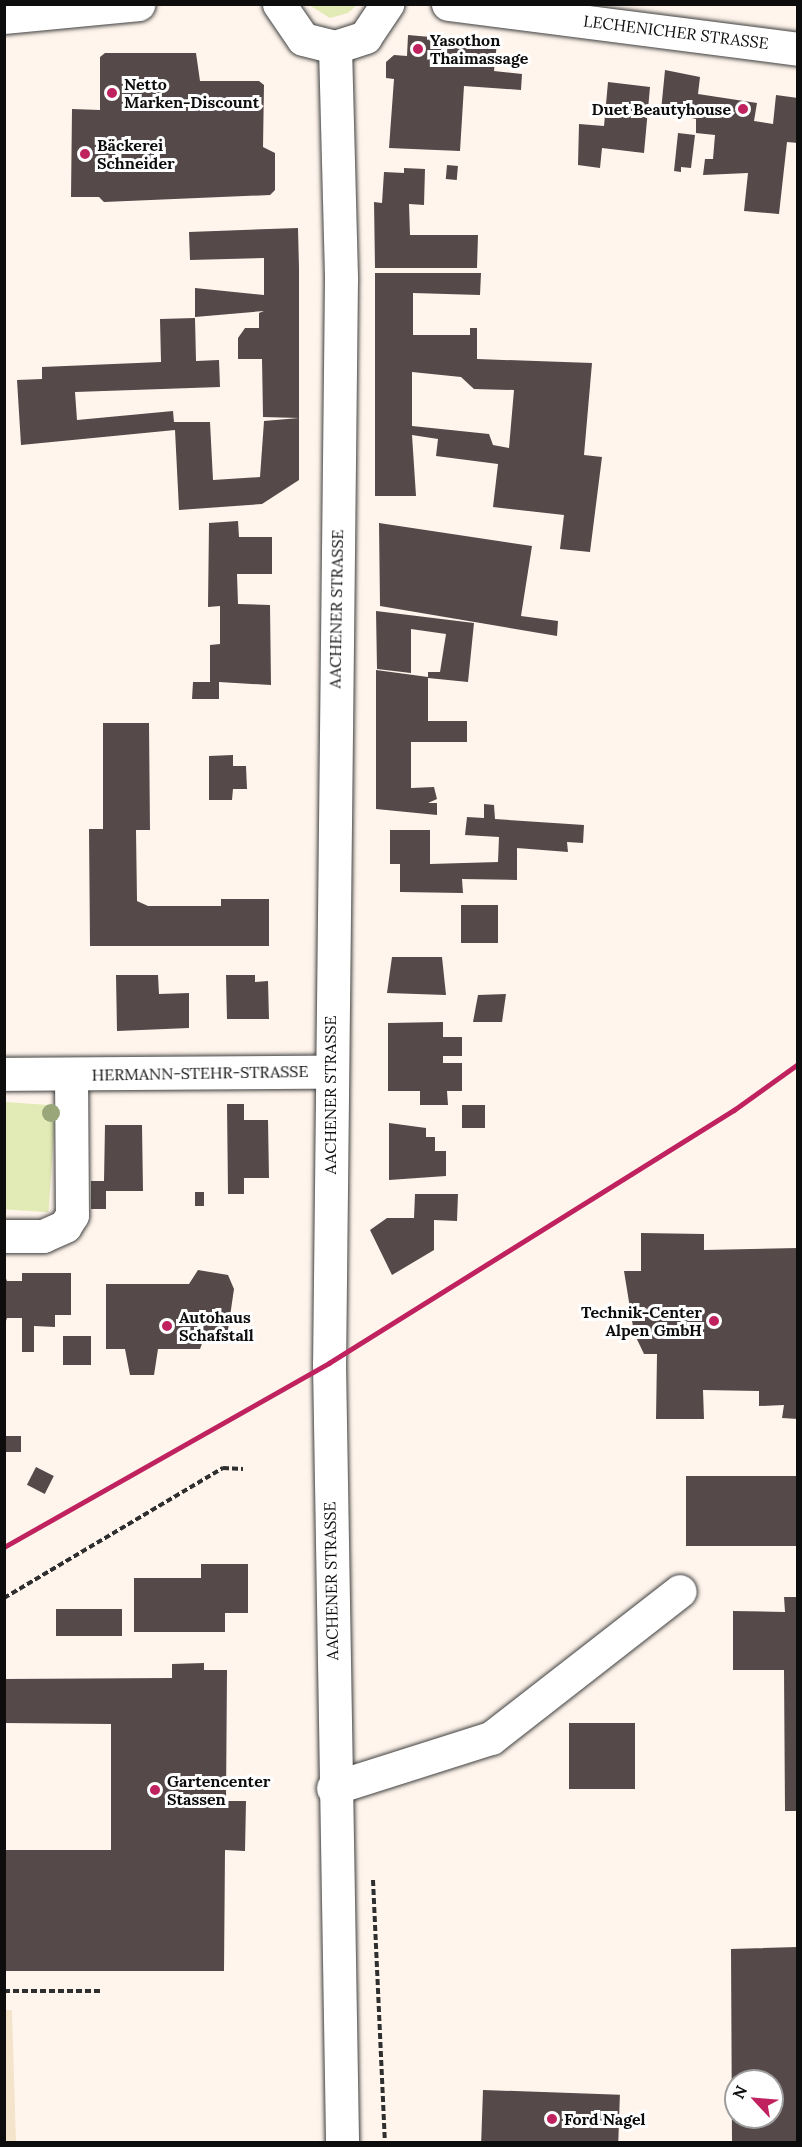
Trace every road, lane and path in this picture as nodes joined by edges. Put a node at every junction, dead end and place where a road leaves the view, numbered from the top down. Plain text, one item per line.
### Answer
1 (138, 4) edge
2 (279, 4) edge
3 (387, 4) edge
4 (448, 4) edge
5 (4, 17) edge
6 (335, 47) junction
7 (798, 49) edge
8 (329, 1072) junction
9 (4, 1074) edge
10 (72, 1075) junction
11 (4, 1236) edge
12 (243, 1469) dead end
13 (680, 1591) dead end
14 (4, 1598) edge
15 (333, 1788) junction
16 (4, 1991) edge
17 (101, 1991) dead end
18 (342, 2142) edge

1 - 5 street
2 - 6 street
3 - 6 street
4 - 7 street, LECHENICHER STRASSE
6 - 8 street, AACHENER STRASSE
8 - 10 street, HERMANN-STEHR-STRASSE
8 - 15 street, AACHENER STRASSE
9 - 10 street, HERMANN-STEHR-STRASSE
10 - 11 street, HERMANN-STEHR-STRASSE
12 - 14 path
13 - 15 street
15 - 18 street, AACHENER STRASSE
16 - 17 path

